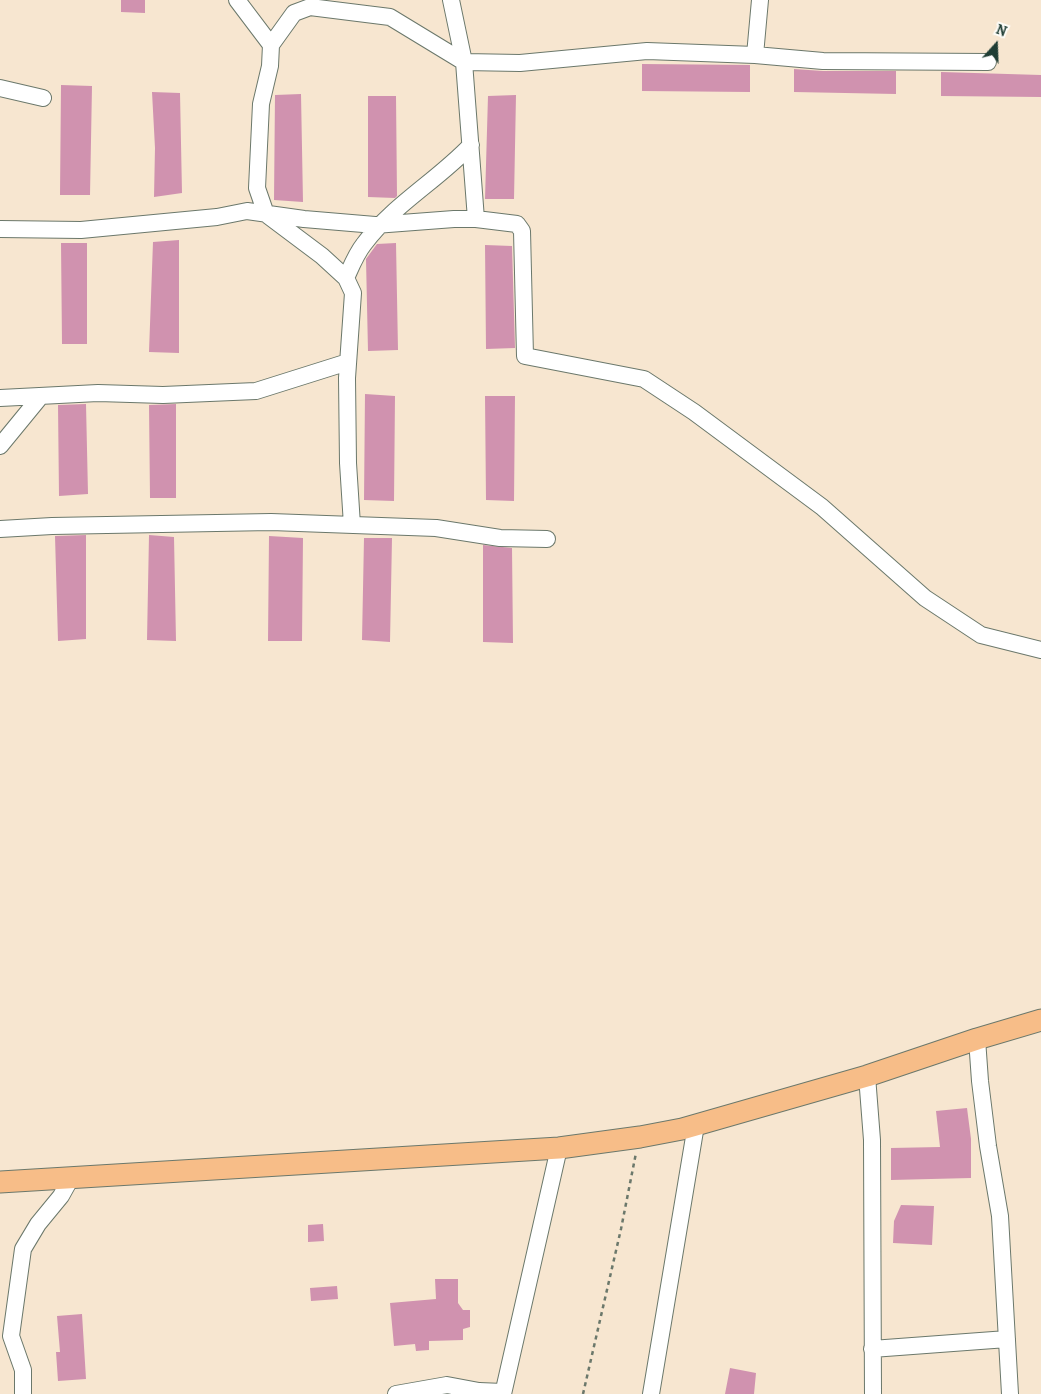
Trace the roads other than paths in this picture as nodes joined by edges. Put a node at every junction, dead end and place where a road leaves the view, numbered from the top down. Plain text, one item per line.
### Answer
1 (238, 0) edge
2 (451, 0) edge
3 (760, 0) edge
4 (271, 45) junction
5 (755, 55) junction
6 (464, 62) junction
7 (988, 62) dead end
8 (0, 88) edge
9 (43, 98) dead end
10 (471, 145) junction
11 (266, 214) junction
12 (476, 219) junction
13 (382, 224) junction
14 (0, 229) edge
15 (346, 278) junction
16 (348, 362) junction
17 (41, 396) junction
18 (0, 398) edge
19 (0, 446) edge
20 (352, 525) junction
21 (0, 529) edge
22 (547, 539) dead end
23 (1041, 650) edge
24 (1041, 1020) edge
25 (977, 1039) junction
26 (867, 1076) junction
27 (696, 1124) junction
28 (559, 1148) junction
29 (71, 1178) junction
30 (0, 1182) edge
31 (1007, 1339) junction
32 (872, 1348) junction
33 (503, 1393) edge
34 (22, 1394) edge
35 (396, 1394) edge
36 (651, 1394) edge
37 (873, 1394) edge
38 (1010, 1394) edge

1 - 4 street
2 - 6 street
3 - 5 street
4 - 6 street
4 - 11 street
5 - 6 street
5 - 7 street
6 - 10 street
8 - 9 street
10 - 12 street
10 - 13 street
11 - 13 street
11 - 14 street
11 - 15 street
12 - 13 street
12 - 23 street
13 - 15 street
15 - 16 street
16 - 17 street
16 - 20 street
17 - 18 street
17 - 19 street
20 - 21 street
20 - 22 street
24 - 25 main road
25 - 26 main road
25 - 31 street
26 - 27 main road
26 - 32 street
27 - 28 main road
27 - 36 street
28 - 29 main road
28 - 33 street
29 - 30 main road
29 - 34 street
31 - 32 street
31 - 38 street
32 - 37 street
33 - 35 street

